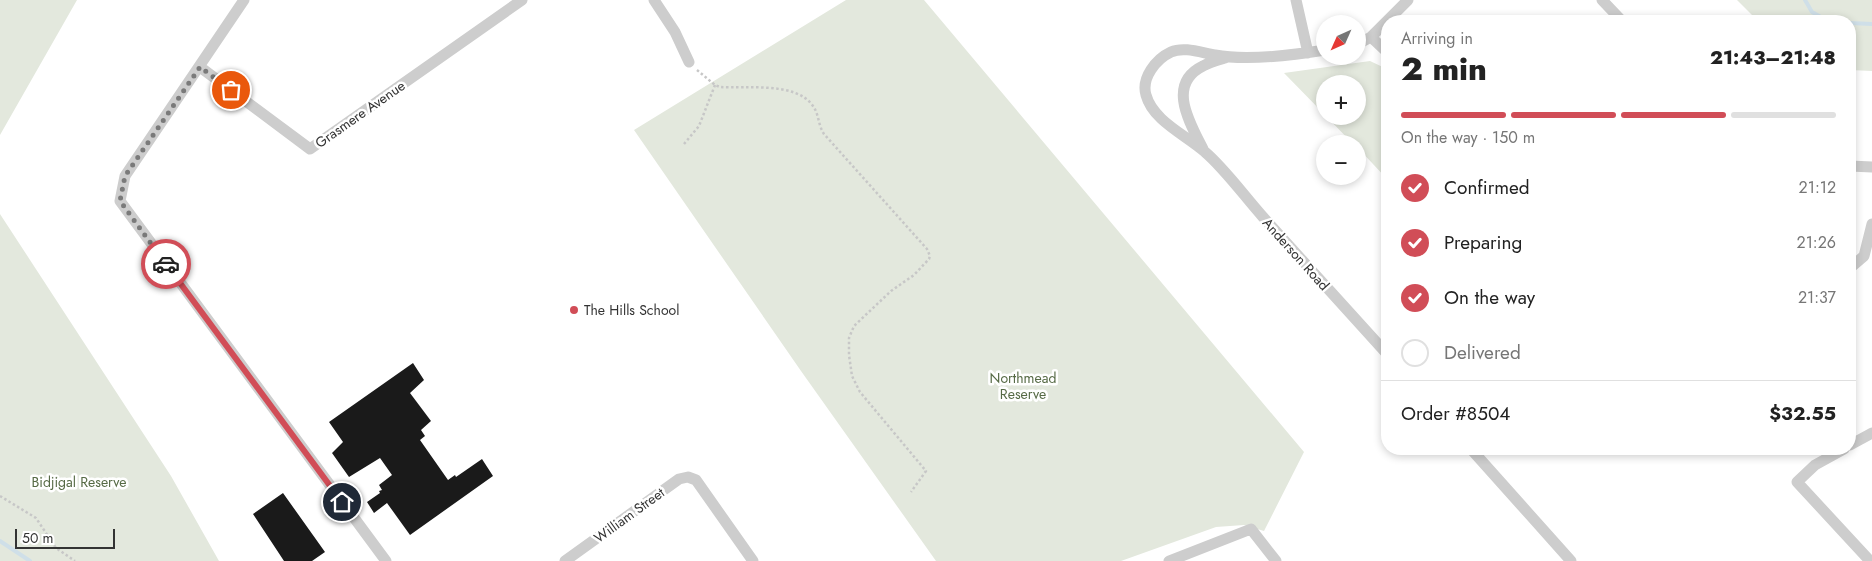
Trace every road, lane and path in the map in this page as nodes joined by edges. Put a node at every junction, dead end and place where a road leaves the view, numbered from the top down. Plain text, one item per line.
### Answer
1 (244, 0) edge
2 (522, 0) edge
3 (654, 0) edge
4 (1296, 0) edge
5 (1408, 0) edge
6 (1602, 0) edge
7 (1393, 15) edge
8 (1616, 15) edge
9 (1381, 27) edge
10 (1371, 37) junction
11 (1366, 40) edge
12 (1381, 46) edge
13 (1316, 52) edge
14 (1308, 53) junction
15 (1226, 57) junction
16 (689, 62) joint
17 (200, 67) junction
18 (715, 85) junction
19 (684, 144) dead end
20 (1206, 152) junction
21 (1856, 166) edge
22 (1872, 167) edge
23 (1872, 224) edge
24 (1868, 258) edge
25 (1856, 265) edge
26 (1381, 347) edge
27 (1872, 433) edge
28 (1856, 442) edge
29 (1476, 455) edge
30 (1833, 455) edge
31 (911, 492) dead end
32 (0, 496) edge
33 (75, 561) edge
34 (386, 561) edge
35 (565, 561) edge
36 (753, 561) edge
37 (1169, 561) edge
38 (1276, 561) edge
39 (1571, 561) edge
40 (1870, 561) edge

1 - 17 street
2 - 17 street, Grasmere Avenue
3 - 16 street
4 - 14 street
5 - 7 street
6 - 8 street
9 - 10 street
10 - 11 street
10 - 12 street
13 - 14 street, Anderson Road
14 - 15 street, Anderson Road
15 - 20 street, Anderson Road
15 - 20 street, Anderson Road
16 - 18 path
17 - 34 street
18 - 19 path
18 - 31 path
20 - 26 street, Anderson Road
21 - 22 street
23 - 24 street
24 - 25 street
27 - 28 street
29 - 39 street
30 - 40 street
32 - 33 path
35 - 36 street, William Street
37 - 38 street

